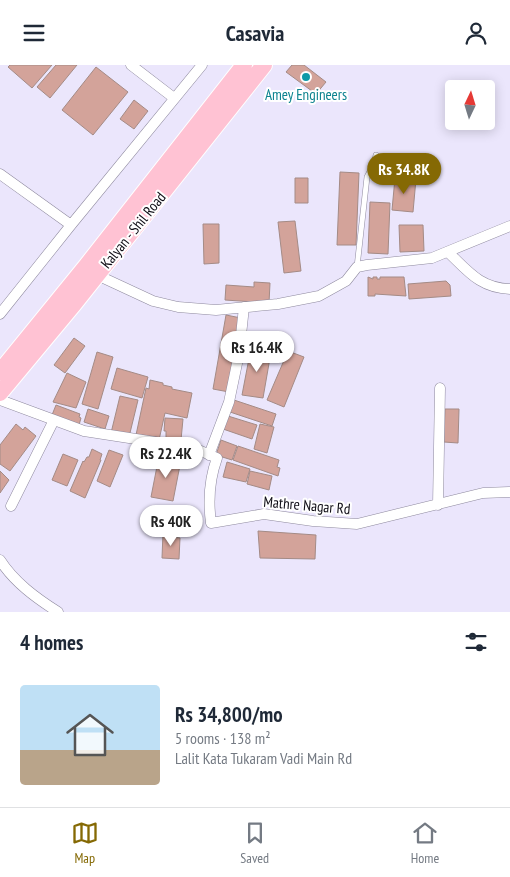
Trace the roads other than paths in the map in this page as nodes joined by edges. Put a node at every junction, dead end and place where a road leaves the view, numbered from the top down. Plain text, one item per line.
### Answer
1 (131, 65) edge
2 (202, 65) edge
3 (244, 65) edge
4 (264, 65) edge
5 (174, 98) junction
6 (376, 155) dead end
7 (0, 174) edge
8 (70, 225) junction
9 (510, 226) edge
10 (448, 252) junction
11 (357, 267) junction
12 (92, 270) junction
13 (510, 289) edge
14 (244, 307) junction
15 (0, 314) edge
16 (0, 372) edge
17 (440, 388) dead end
18 (0, 393) edge
19 (0, 400) edge
20 (54, 420) junction
21 (209, 455) junction
22 (509, 492) edge
23 (438, 505) junction
24 (11, 506) dead end
25 (0, 560) edge
26 (58, 612) edge

1 - 5 street
2 - 5 street
3 - 12 main road, Kalyan - Shil Road
4 - 12 main road, Kalyan - Shil Road
5 - 8 street
6 - 11 lane
7 - 8 street
8 - 15 street
9 - 10 street
10 - 11 street
10 - 13 street
11 - 14 street
12 - 14 street
12 - 16 main road, Kalyan - Shil Road
12 - 18 main road, Kalyan - Shil Road
14 - 21 street
17 - 23 street
19 - 20 street
20 - 21 street
20 - 24 street
21 - 23 street, Mathre Nagar Rd
22 - 23 street, Mathre Nagar Rd
25 - 26 street

